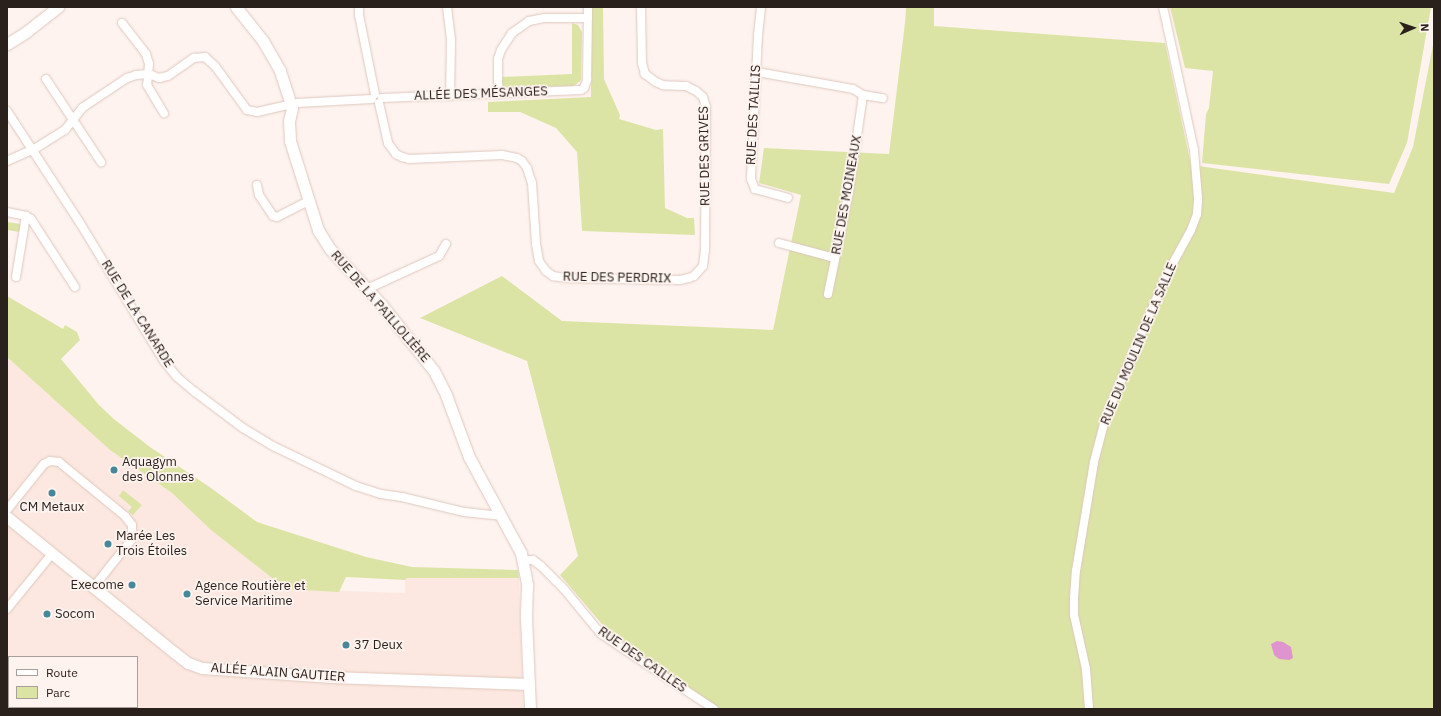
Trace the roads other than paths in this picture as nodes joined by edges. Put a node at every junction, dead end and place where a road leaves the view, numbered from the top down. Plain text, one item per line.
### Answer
1 (58, 7) edge
2 (236, 7) edge
3 (359, 7) edge
4 (447, 7) edge
5 (588, 7) edge
6 (641, 7) edge
7 (761, 7) edge
8 (1164, 7) edge
9 (588, 18) junction
10 (122, 22) dead end
11 (7, 44) edge
12 (757, 72) junction
13 (148, 74) junction
14 (46, 79) dead end
15 (498, 94) junction
16 (863, 95) junction
17 (450, 96) junction
18 (883, 98) dead end
19 (377, 99) junction
20 (291, 104) junction
21 (7, 111) edge
22 (164, 114) dead end
23 (73, 122) junction
24 (32, 149) junction
25 (7, 161) edge
26 (101, 162) dead end
27 (257, 185) dead end
28 (788, 198) dead end
29 (308, 201) junction
30 (7, 212) edge
31 (26, 216) junction
32 (706, 228) joint
33 (779, 243) dead end
34 (446, 244) dead end
35 (835, 258) junction
36 (16, 277) dead end
37 (75, 287) dead end
38 (367, 289) junction
39 (828, 294) dead end
40 (7, 510) edge
41 (501, 516) junction
42 (7, 517) edge
43 (51, 555) junction
44 (523, 560) junction
45 (94, 588) junction
46 (7, 609) edge
47 (529, 684) junction
48 (530, 709) edge
49 (714, 709) edge
50 (1089, 709) edge

1 - 11 street
2 - 20 street, RUE DE LA PAILLOLIÈRE
3 - 19 street, RUE DES PERDRIX
4 - 17 street
5 - 9 street
6 - 32 street, RUE DES GRIVES
7 - 12 street, RUE DES TAILLIS
8 - 50 street, RUE DU MOULIN DE LA SALLE
9 - 15 street
9 - 15 street, ALLÉE DES MÉSANGES
10 - 13 street
12 - 16 street
12 - 28 street, RUE DES TAILLIS
13 - 20 street, ALLÉE DES MÉSANGES
13 - 22 street
13 - 23 street
14 - 23 street
15 - 17 street, ALLÉE DES MÉSANGES
16 - 18 street
16 - 35 street, RUE DES MOINEAUX
17 - 19 street, ALLÉE DES MÉSANGES
19 - 20 street, ALLÉE DES MÉSANGES
19 - 32 street, RUE DES PERDRIX
20 - 29 street, RUE DE LA PAILLOLIÈRE
21 - 24 street, RUE DE LA CANARDE
23 - 24 street
23 - 26 street
24 - 25 street
24 - 41 street, RUE DE LA CANARDE
27 - 29 street
29 - 38 street, RUE DE LA PAILLOLIÈRE
30 - 31 street
31 - 36 street
31 - 37 street
33 - 35 street
34 - 38 street
35 - 39 street, RUE DES MOINEAUX
38 - 41 street, RUE DE LA PAILLOLIÈRE
40 - 45 street
41 - 44 street, RUE DE LA PAILLOLIÈRE
42 - 43 street, ALLÉE ALAIN GAUTIER
43 - 45 street, ALLÉE ALAIN GAUTIER
43 - 46 street
44 - 47 street, RUE DE LA PAILLOLIÈRE
44 - 49 street, RUE DES CAILLES
45 - 47 street, ALLÉE ALAIN GAUTIER
47 - 48 street, RUE DE LA PAILLOLIÈRE

